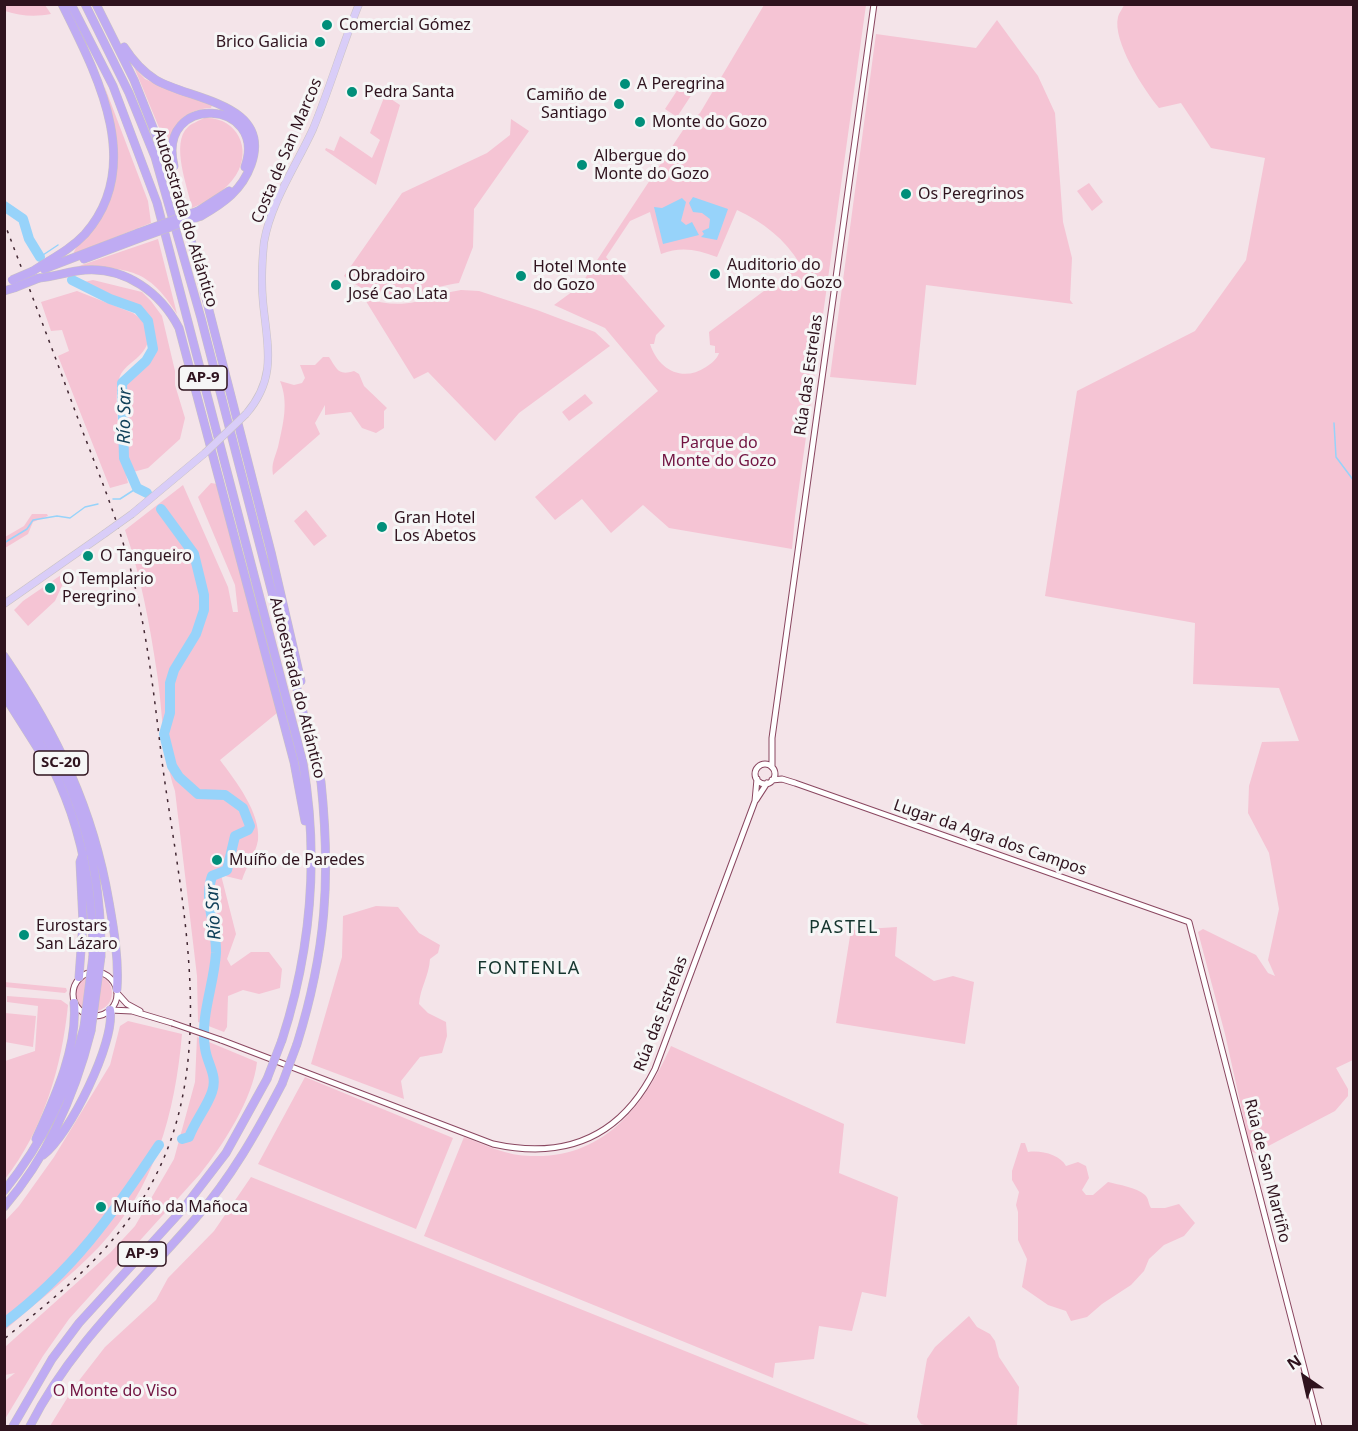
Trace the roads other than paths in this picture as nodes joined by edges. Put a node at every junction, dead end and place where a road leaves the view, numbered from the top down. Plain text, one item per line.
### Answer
1 (62, 4) edge
2 (71, 4) edge
3 (85, 4) edge
4 (98, 4) edge
5 (359, 4) edge
6 (874, 4) edge
7 (179, 193) junction
8 (199, 214) junction
9 (36, 275) junction
10 (10, 284) edge
11 (4, 291) edge
12 (23, 593) junction
13 (4, 604) edge
14 (4, 612) edge
15 (4, 656) edge
16 (4, 669) edge
17 (4, 683) edge
18 (299, 692) junction
19 (4, 695) edge
20 (771, 749) junction
21 (53, 764) junction
22 (763, 764) junction
23 (773, 770) junction
24 (757, 779) junction
25 (782, 780) junction
26 (769, 782) junction
27 (755, 801) junction
28 (312, 847) junction
29 (97, 848) junction
30 (83, 852) junction
31 (95, 867) junction
32 (1189, 922) joint
33 (97, 956) junction
34 (79, 977) junction
35 (117, 991) junction
36 (74, 1003) junction
37 (110, 1010) junction
38 (149, 1015) junction
39 (88, 1029) junction
40 (41, 1155) junction
41 (24, 1167) junction
42 (4, 1191) edge
43 (4, 1207) edge
44 (13, 1426) edge
45 (30, 1426) edge
46 (1319, 1426) edge

1 - 9 highway
2 - 28 highway, Autoestrada do Atlántico / AP-9
3 - 18 highway, Autoestrada do Atlántico / AP-9
4 - 7 highway
4 - 8 highway
5 - 12 main road, Costa de San Marcos, bridge
6 - 20 street, Rúa das Estrelas
7 - 8 highway
7 - 18 highway
8 - 9 highway, bridge
9 - 10 highway, bridge
9 - 28 highway
10 - 11 highway
12 - 13 main road
12 - 14 main road
15 - 29 highway, SC-20
16 - 31 highway, SC-20
17 - 21 highway, SC-20
18 - 45 highway, Autoestrada do Atlántico / AP-9, bridge
19 - 21 highway, SC-20
20 - 22 street, Rúa das Estrelas
20 - 23 street, Rúa das Estrelas
21 - 30 highway, SC-20
22 - 23 street
22 - 24 street, Rúa das Estrelas
23 - 25 street, Lugar da Agra dos Campos
23 - 26 street, Rúa das Estrelas
24 - 26 street
24 - 27 street, Rúa das Estrelas
25 - 26 street, Lugar da Agra dos Campos
25 - 32 street, Lugar da Agra dos Campos
26 - 27 street, Rúa das Estrelas
27 - 38 street, Rúa das Estrelas, bridge
28 - 44 highway, Autoestrada do Atlántico / AP-9, bridge
29 - 31 highway
29 - 35 highway
30 - 33 highway, SC-20
30 - 34 highway
31 - 33 highway, SC-20
32 - 46 street, Rúa de San Martiño
33 - 39 highway, SC-20, bridge
34 - 35 street
34 - 36 street
35 - 37 street
35 - 38 street
36 - 37 street
36 - 41 highway
37 - 38 street
37 - 40 highway
39 - 40 highway, SC-20
39 - 41 highway, SC-20
40 - 43 highway, SC-20
41 - 42 highway, SC-20

